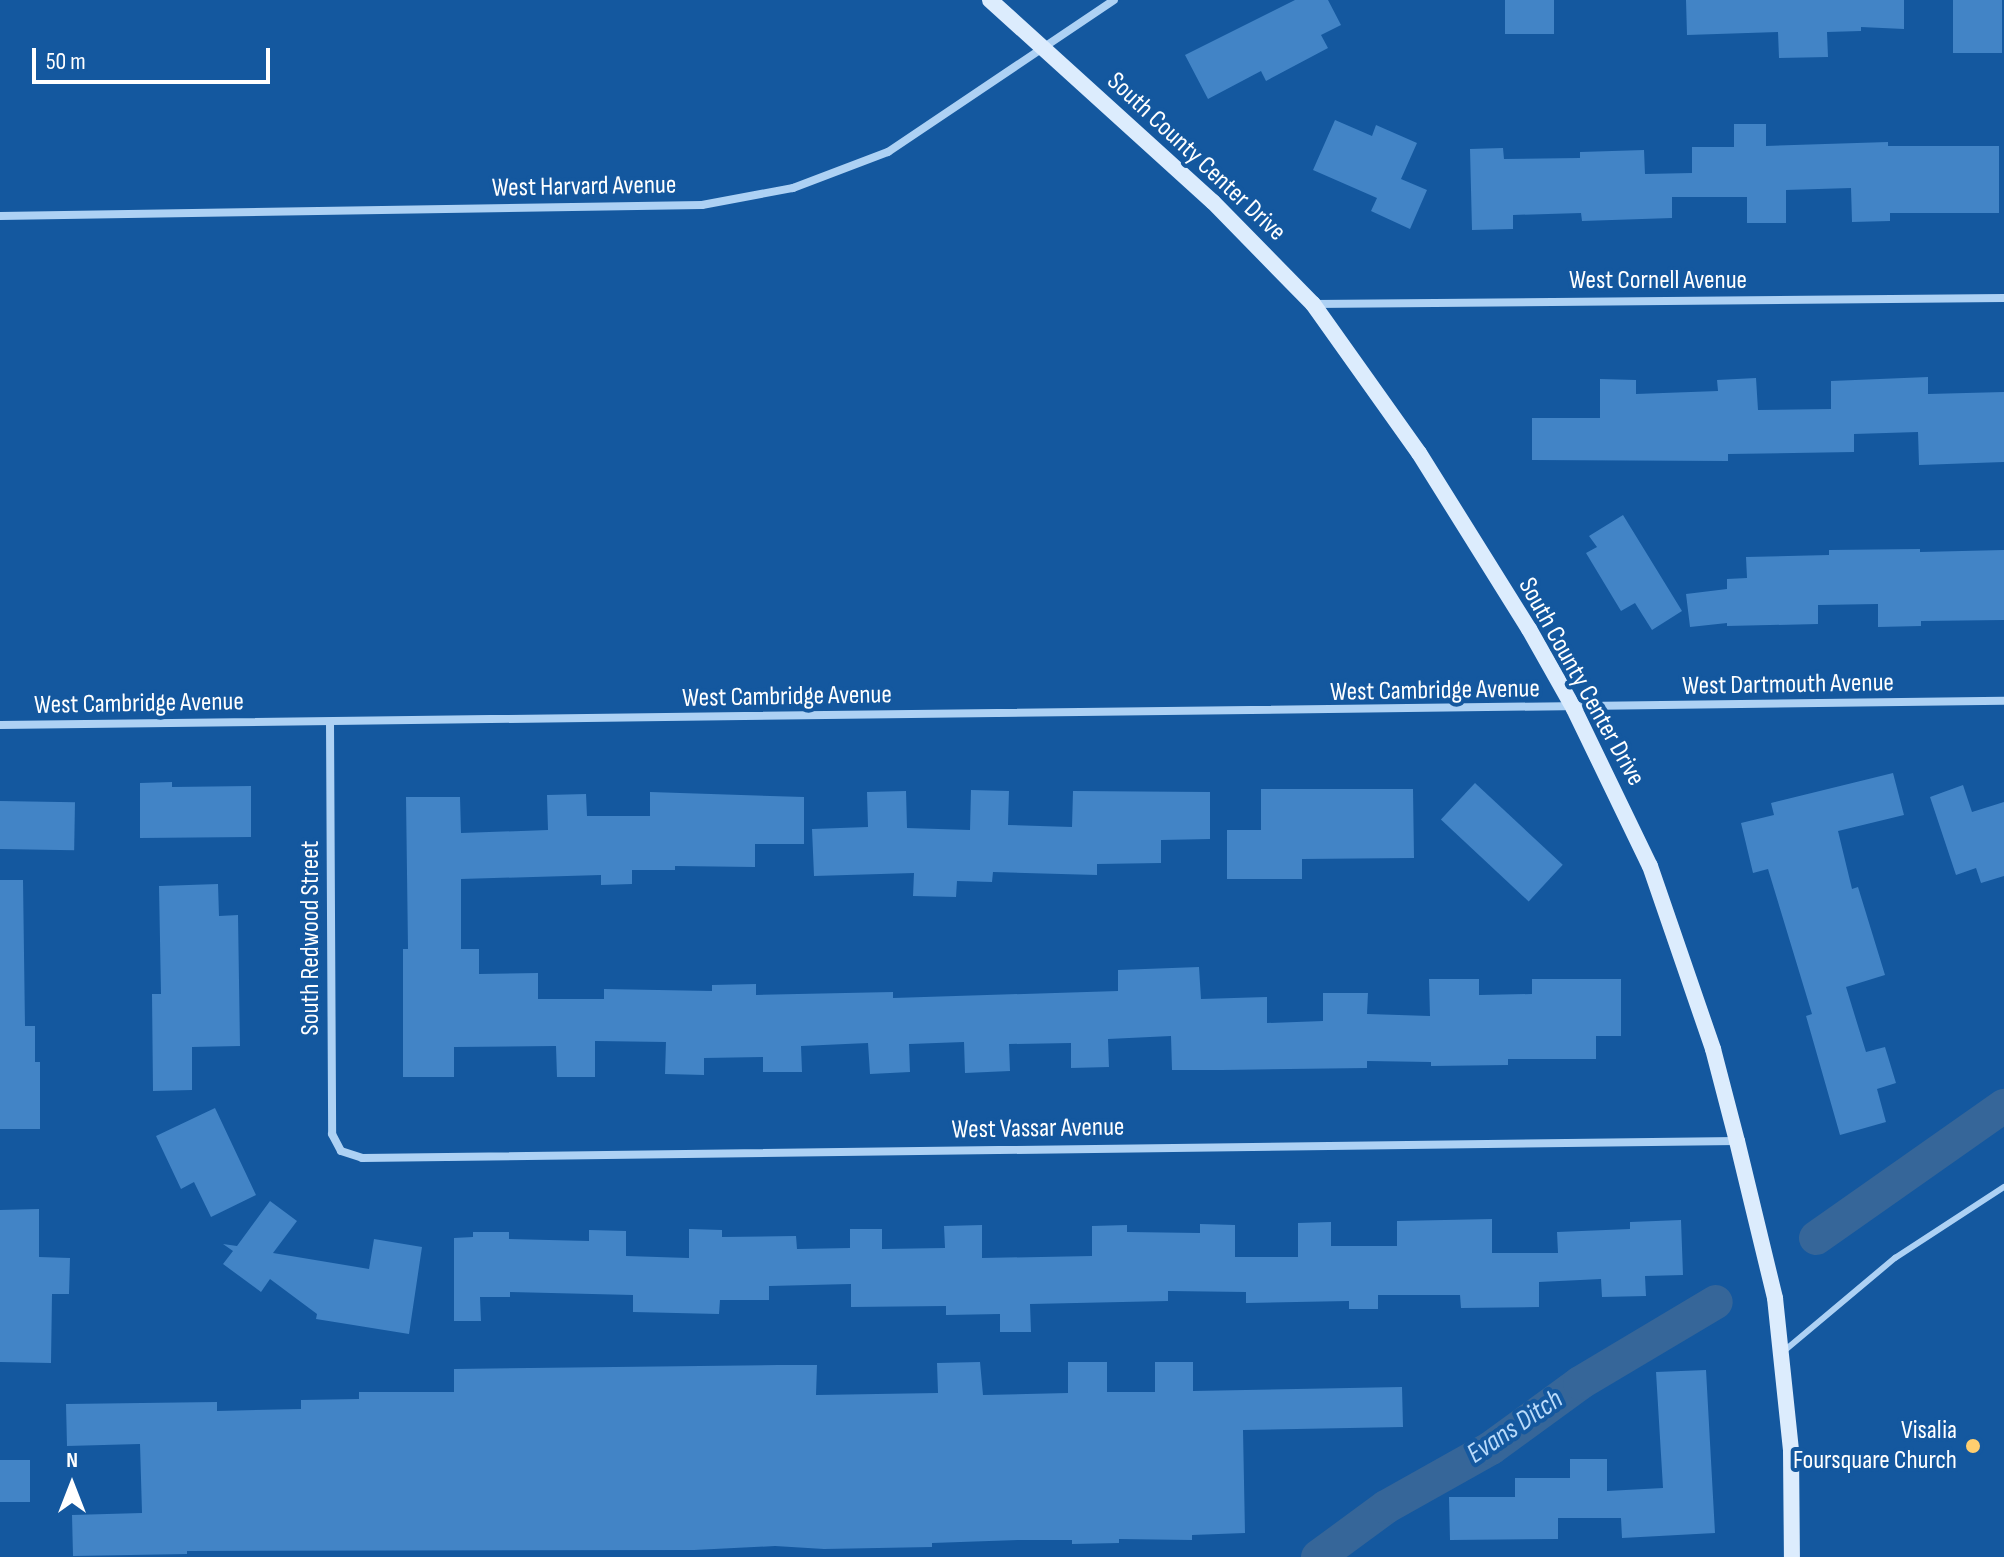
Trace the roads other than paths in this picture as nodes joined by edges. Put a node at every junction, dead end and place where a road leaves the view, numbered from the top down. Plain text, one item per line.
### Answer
1 (990, 0) edge
2 (1114, 0) edge
3 (1046, 49) junction
4 (0, 216) edge
5 (2004, 298) edge
6 (1313, 304) junction
7 (2004, 701) edge
8 (1574, 709) junction
9 (330, 722) junction
10 (0, 725) edge
11 (1737, 1141) junction
12 (341, 1151) joint
13 (2004, 1187) edge
14 (1781, 1353) junction
15 (1792, 1557) edge

1 - 3 street, South County Center Drive
2 - 3 street, West Harvard Avenue
3 - 4 street, West Harvard Avenue
3 - 6 street, South County Center Drive
5 - 6 street, West Cornell Avenue
6 - 8 street, South County Center Drive
7 - 8 street, West Dartmouth Avenue
8 - 9 street, West Cambridge Avenue
8 - 11 street, South County Center Drive
9 - 10 street, West Cambridge Avenue
9 - 12 street, South Redwood Street
11 - 12 street, West Vassar Avenue
11 - 14 street, South County Center Drive
13 - 14 lane
14 - 15 street, South County Center Drive

